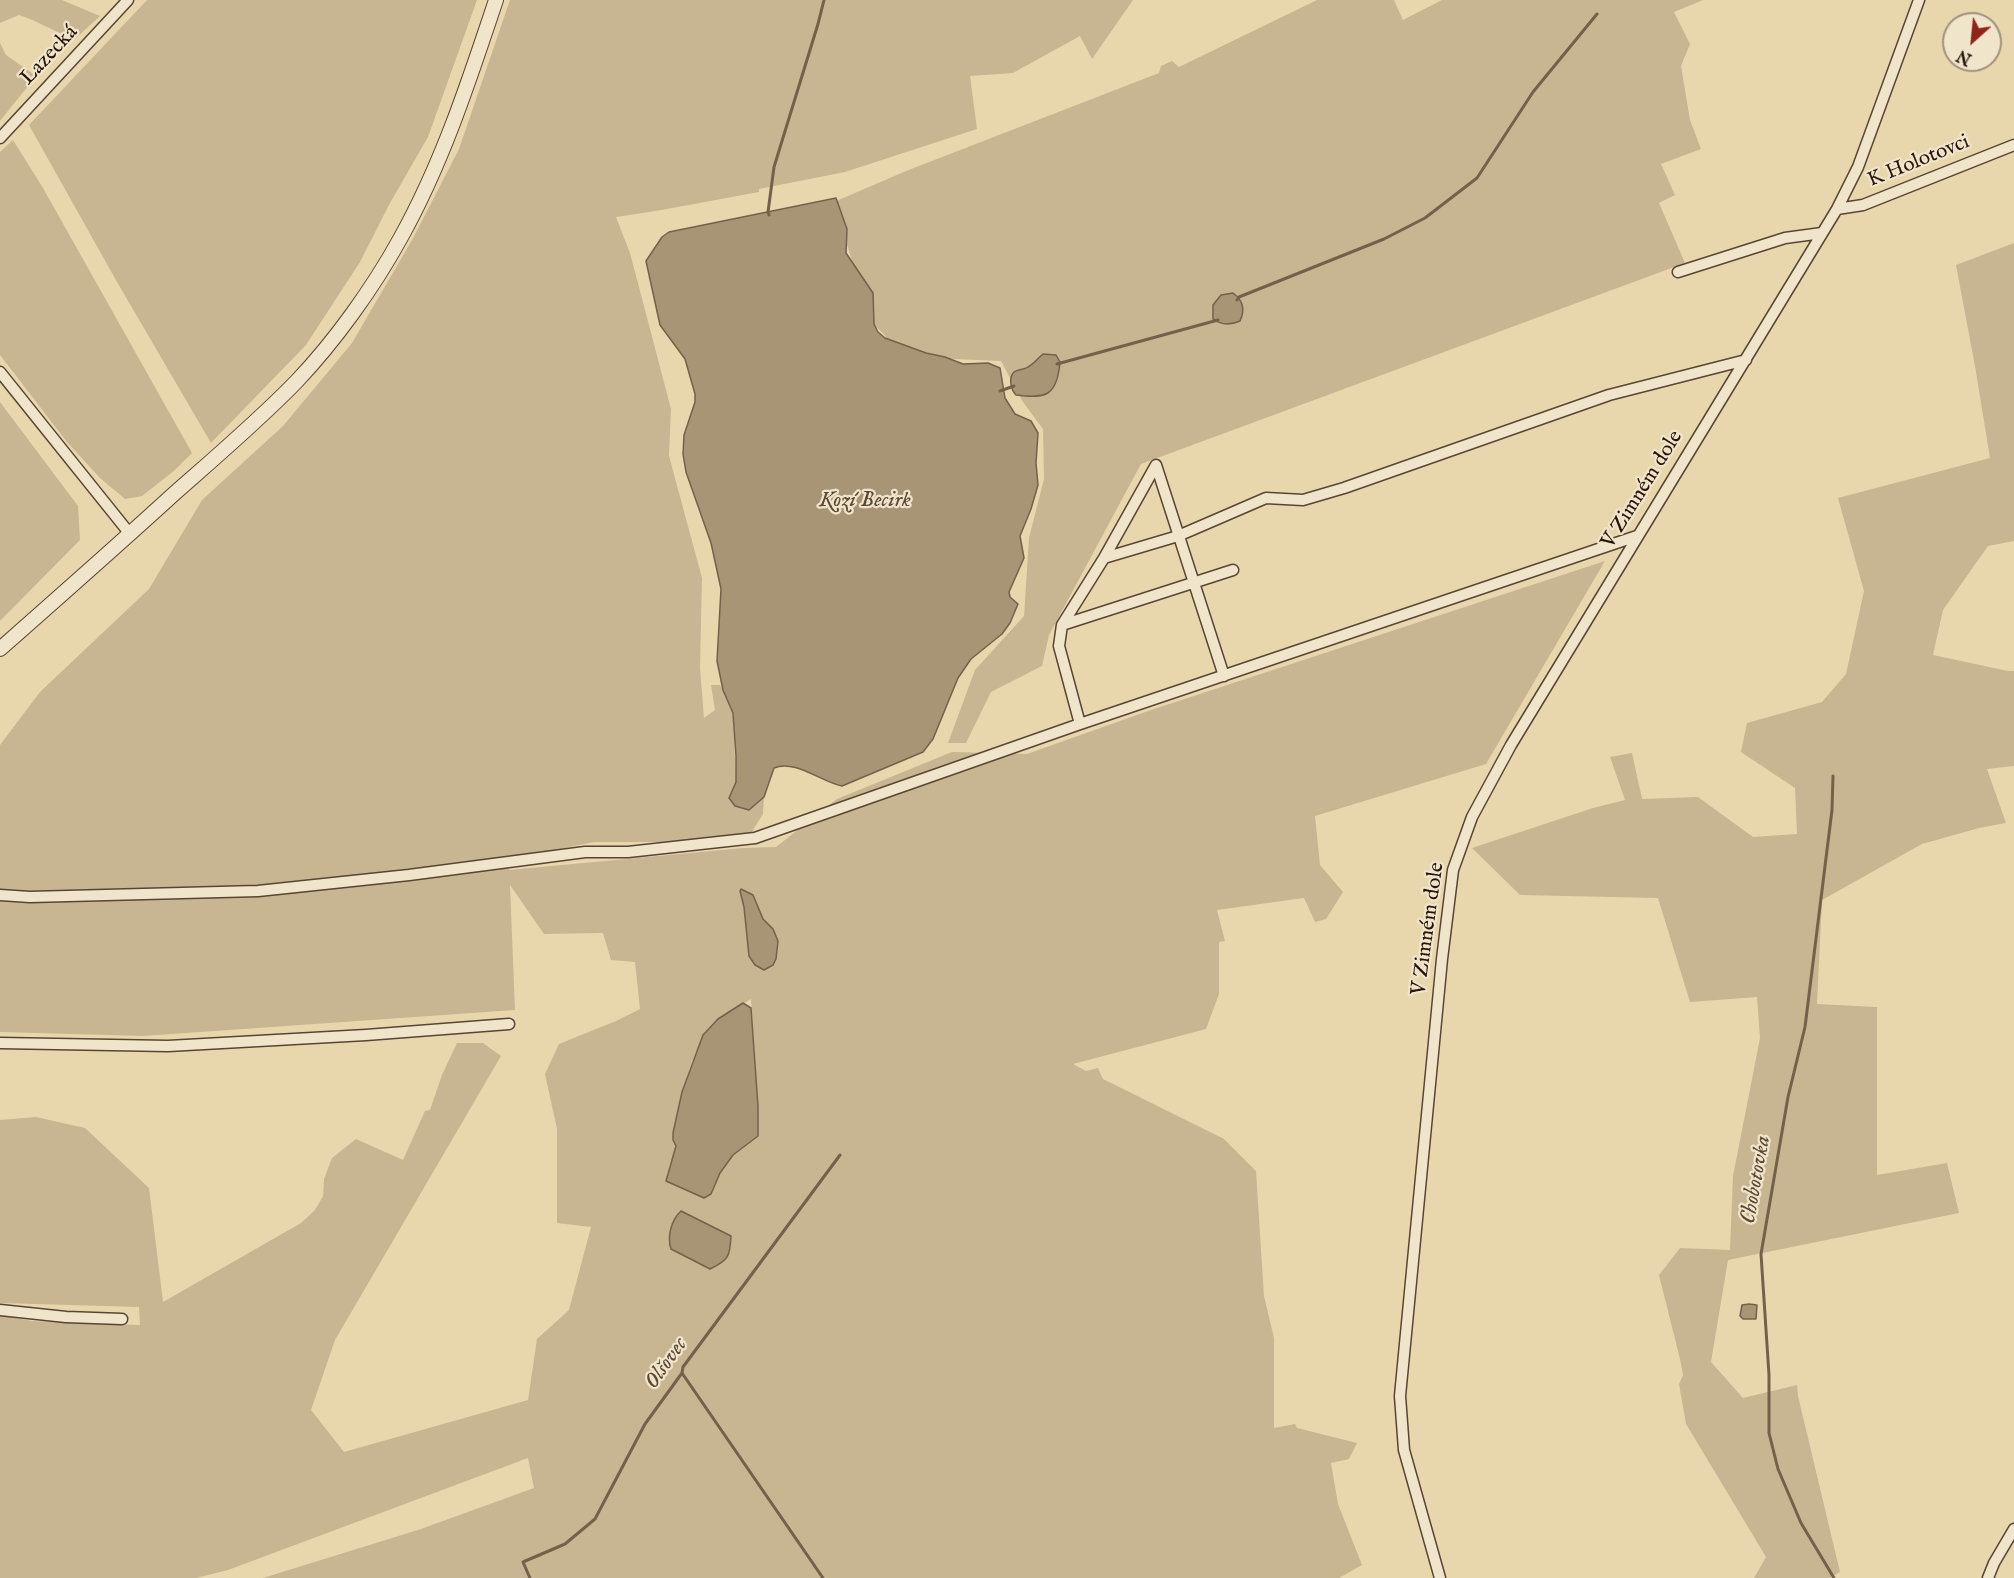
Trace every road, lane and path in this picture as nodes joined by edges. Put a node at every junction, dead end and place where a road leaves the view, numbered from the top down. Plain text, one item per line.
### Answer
1 (128, 0) edge
2 (496, 0) edge
3 (1919, 0) edge
4 (0, 138) edge
5 (2014, 145) edge
6 (1837, 209) junction
7 (1822, 233) junction
8 (1678, 272) dead end
9 (1746, 360) junction
10 (0, 372) edge
11 (130, 534) junction
12 (1178, 536) junction
13 (1637, 536) junction
14 (1104, 558) junction
15 (1233, 570) dead end
16 (1193, 582) junction
17 (1062, 625) junction
18 (0, 649) edge
19 (1224, 676) junction
20 (1080, 724) junction
21 (0, 895) edge
22 (509, 1024) dead end
23 (0, 1043) edge
24 (0, 1310) edge
25 (122, 1319) dead end
26 (2014, 1528) edge
27 (1440, 1578) edge
28 (1988, 1578) edge

1 - 4 street, Lazecká
2 - 11 street
3 - 6 street, V Zimném dole
5 - 6 street, K Holotovci
6 - 7 street, V Zimném dole
7 - 8 street
7 - 9 street, V Zimném dole
9 - 12 street
9 - 13 street, V Zimném dole
10 - 11 street
11 - 18 street
12 - 14 street
12 - 14 street
12 - 16 street
13 - 19 street
13 - 27 street, V Zimném dole
14 - 17 street
15 - 16 street
16 - 17 street
16 - 19 street
17 - 20 street
19 - 20 street
20 - 21 street
22 - 23 street
24 - 25 street
26 - 28 street

